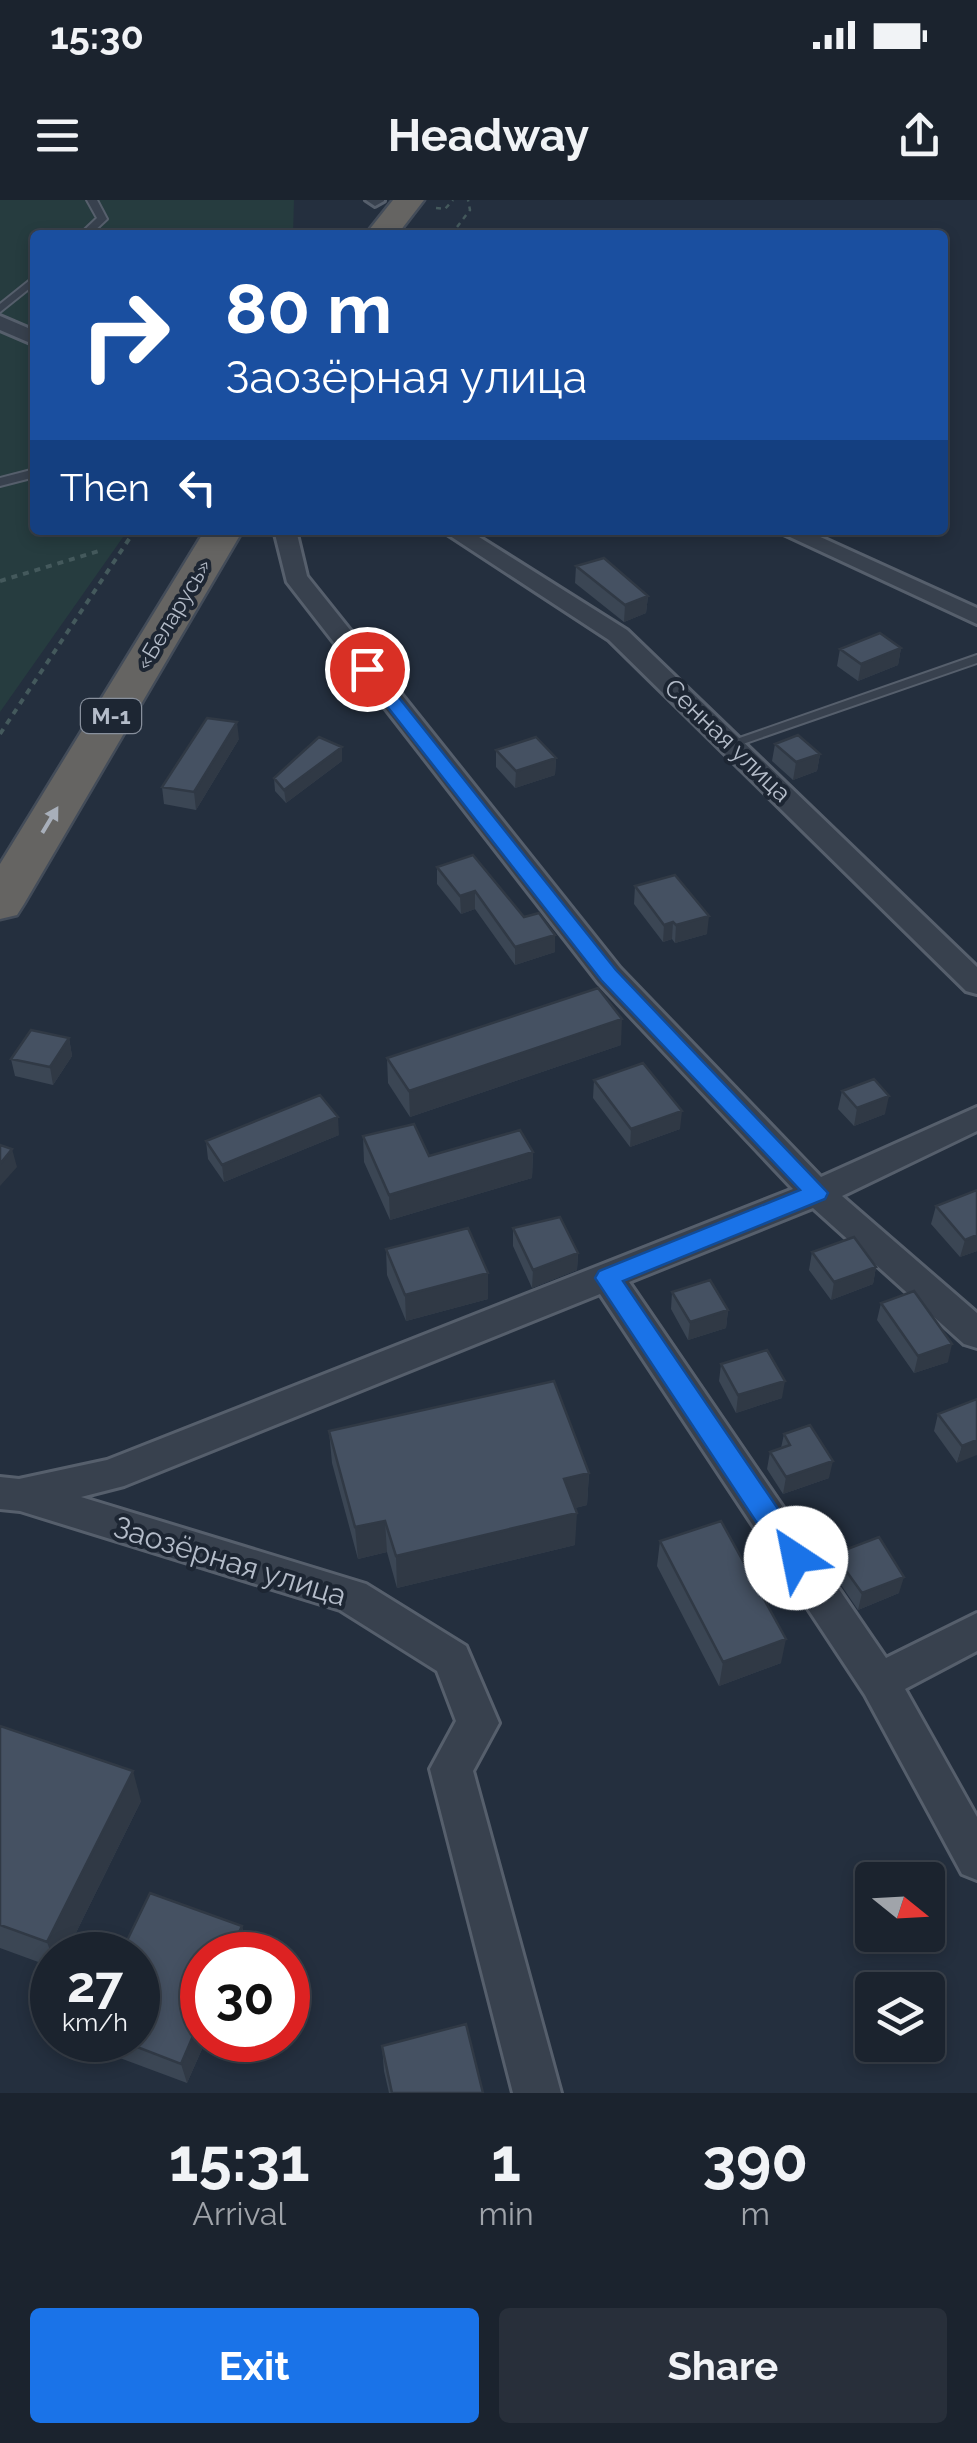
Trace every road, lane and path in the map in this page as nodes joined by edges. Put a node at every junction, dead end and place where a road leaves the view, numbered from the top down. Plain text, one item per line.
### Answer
1 (92, 200) edge
2 (410, 200) edge
3 (437, 200) edge
4 (468, 200) edge
5 (89, 230) edge
6 (386, 230) edge
7 (414, 230) edge
8 (455, 230) edge
9 (30, 283) edge
10 (0, 310) edge
11 (0, 322) edge
12 (30, 337) edge
13 (30, 473) edge
14 (0, 482) edge
15 (132, 535) edge
16 (187, 535) edge
17 (221, 535) edge
18 (286, 535) edge
19 (460, 535) edge
20 (797, 535) edge
21 (99, 551) dead end
22 (0, 582) edge
23 (977, 617) edge
24 (977, 659) edge
25 (0, 734) edge
26 (732, 742) junction
27 (0, 839) edge
28 (0, 904) edge
29 (977, 984) edge
30 (977, 1118) edge
31 (816, 1193) junction
32 (608, 1278) junction
33 (977, 1334) edge
34 (9, 1494) edge
35 (977, 1631) edge
36 (879, 1682) junction
37 (977, 1860) edge
38 (537, 2093) edge

1 - 5 lane
2 - 6 highway
3 - 7 highway
4 - 8 path
9 - 10 lane
11 - 12 street
13 - 14 lane
15 - 25 path
16 - 27 highway, «Беларусь» / М-1
28 -> 17 highway, «Беларусь» / М-1
18 - 31 street
19 - 26 street, Сенная улица
20 - 23 street
21 - 22 path
24 - 26 lane
26 - 29 street, Сенная улица
30 - 31 street, Заозёрная улица
31 - 32 street, Заозёрная улица
31 - 33 street
32 - 34 street, Заозёрная улица
32 - 36 street
34 - 38 street, Заозёрная улица
35 - 36 street
36 - 37 street

